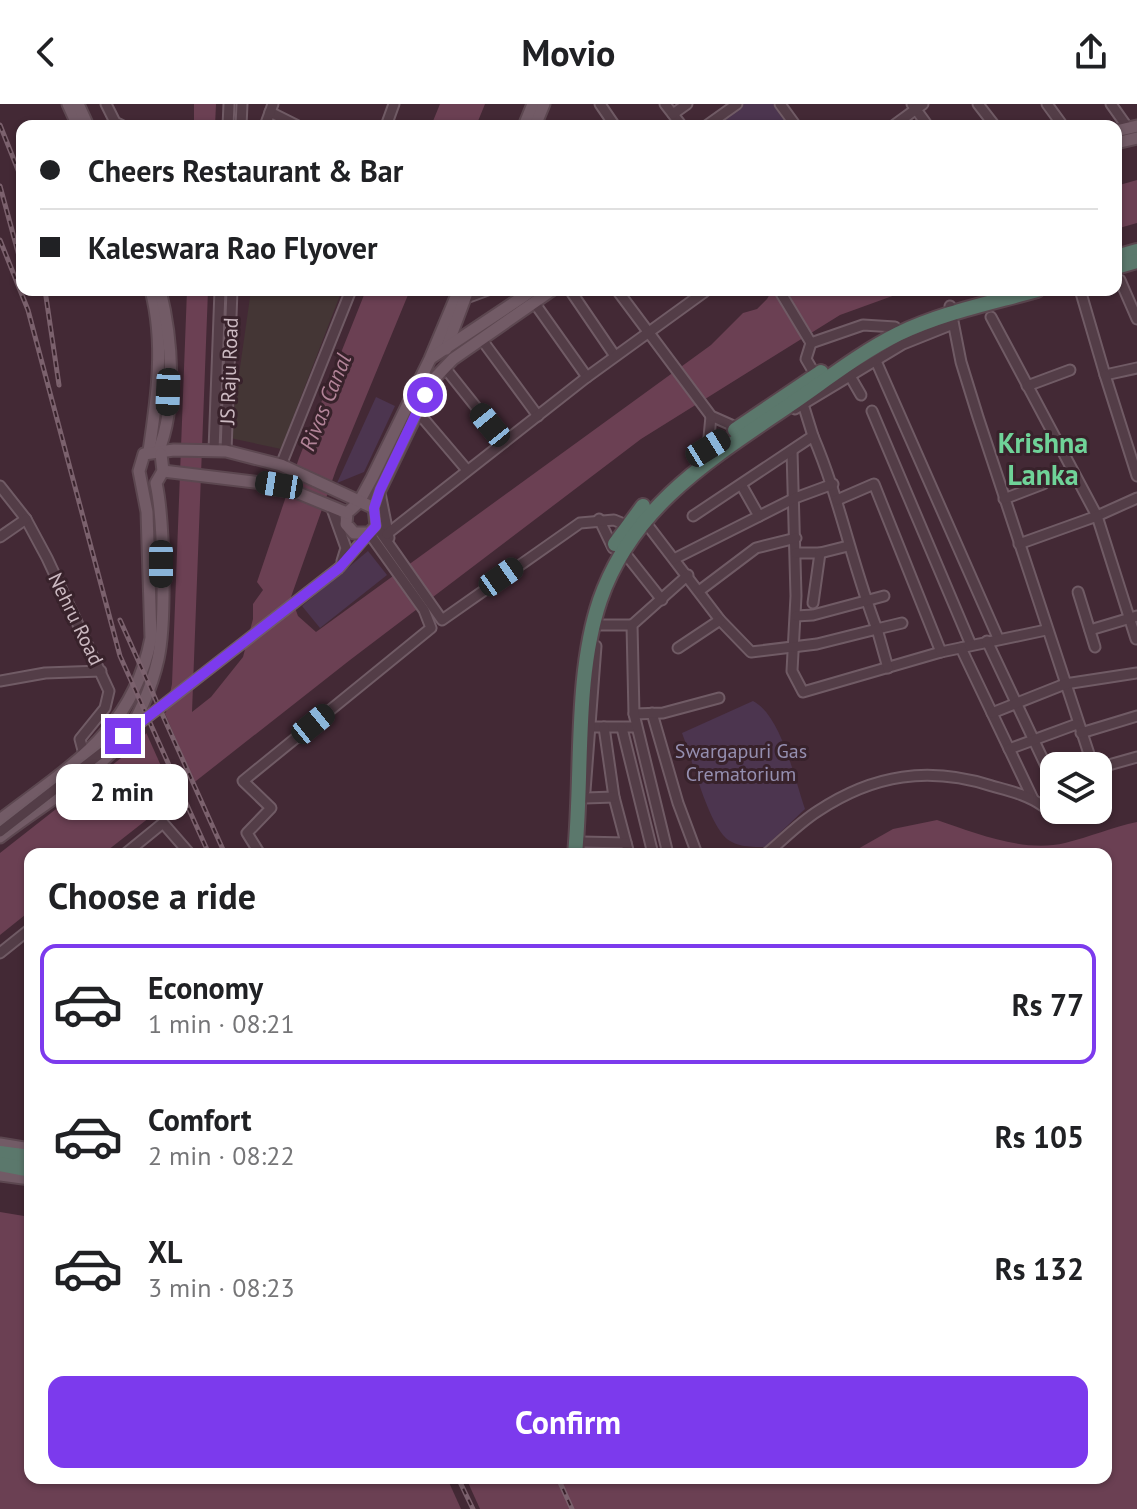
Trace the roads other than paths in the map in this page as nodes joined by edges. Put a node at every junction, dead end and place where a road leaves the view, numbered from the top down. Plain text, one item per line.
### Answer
1 (665, 104) edge
2 (687, 104) edge
3 (737, 104) edge
4 (978, 104) edge
5 (1111, 104) edge
6 (917, 106) edge
7 (271, 108) edge
8 (673, 114) junction
9 (289, 120) edge
10 (678, 120) edge
11 (714, 120) edge
12 (900, 120) edge
13 (990, 120) edge
14 (1130, 131) edge
15 (1122, 283) edge
16 (152, 296) edge
17 (161, 296) edge
18 (220, 296) edge
19 (231, 296) edge
20 (349, 296) edge
21 (462, 296) edge
22 (462, 296) edge
23 (528, 296) edge
24 (531, 296) edge
25 (574, 296) edge
26 (622, 296) edge
27 (699, 296) edge
28 (783, 296) edge
29 (992, 296) edge
30 (1017, 296) edge
31 (1082, 296) edge
32 (952, 315) junction
33 (991, 317) dead end
34 (1137, 319) edge
35 (895, 327) junction
36 (649, 332) junction
37 (487, 333) junction
38 (809, 340) junction
39 (449, 354) junction
40 (615, 356) junction
41 (430, 359) junction
42 (876, 361) junction
43 (445, 368) junction
44 (1137, 368) edge
45 (1070, 370) dead end
46 (1105, 375) junction
47 (816, 376) junction
48 (850, 376) junction
49 (587, 377) junction
50 (1027, 386) junction
51 (861, 395) dead end
52 (803, 404) junction
53 (416, 410) junction
54 (872, 411) dead end
55 (538, 416) junction
56 (711, 416) junction
57 (738, 428) junction
58 (813, 436) junction
59 (504, 442) junction
60 (708, 448) junction
61 (216, 450) junction
62 (792, 451) junction
63 (156, 453) junction
64 (285, 467) junction
65 (467, 470) junction
66 (167, 472) junction
67 (375, 472) junction
68 (1137, 476) edge
69 (141, 480) junction
70 (156, 483) junction
71 (833, 484) junction
72 (1043, 484) dead end
73 (0, 486) edge
74 (742, 486) junction
75 (380, 490) junction
76 (341, 492) junction
77 (795, 498) junction
78 (1137, 498) edge
79 (1004, 499) junction
80 (837, 500) junction
81 (359, 502) junction
82 (374, 508) junction
83 (339, 512) junction
84 (693, 516) dead end
85 (759, 516) junction
86 (1097, 516) junction
87 (26, 519) junction
88 (603, 520) junction
89 (637, 522) junction
90 (369, 534) junction
91 (387, 534) junction
92 (0, 537) edge
93 (796, 538) junction
94 (1019, 544) junction
95 (848, 546) junction
96 (346, 548) junction
97 (619, 550) junction
98 (796, 553) junction
99 (820, 553) junction
100 (394, 555) junction
101 (674, 559) junction
102 (339, 568) junction
103 (688, 575) junction
104 (699, 591) junction
105 (1078, 592) dead end
106 (884, 596) dead end
107 (662, 600) junction
108 (866, 600) junction
109 (813, 603) dead end
110 (428, 606) junction
111 (796, 616) junction
112 (1134, 616) edge
113 (720, 620) junction
114 (902, 623) dead end
115 (599, 625) junction
116 (632, 625) junction
117 (877, 629) junction
118 (1046, 630) junction
119 (1090, 630) junction
120 (998, 638) junction
121 (1136, 639) edge
122 (987, 641) junction
123 (966, 646) junction
124 (1095, 647) dead end
125 (678, 648) dead end
126 (792, 648) junction
127 (941, 652) junction
128 (888, 668) junction
129 (101, 671) junction
130 (1137, 673) edge
131 (0, 681) edge
132 (1065, 684) junction
133 (719, 698) dead end
134 (1016, 703) junction
135 (652, 713) junction
136 (992, 713) junction
137 (634, 714) junction
138 (1137, 716) edge
139 (588, 727) junction
140 (604, 727) junction
141 (636, 727) junction
142 (622, 728) junction
143 (1079, 728) junction
144 (1033, 738) junction
145 (1009, 749) junction
146 (1089, 752) edge
147 (1040, 753) edge
148 (84, 754) junction
149 (1137, 757) edge
150 (1112, 763) edge
151 (614, 797) junction
152 (585, 798) junction
153 (1033, 799) junction
154 (1040, 804) edge
155 (2, 829) edge
156 (626, 843) junction
157 (132, 848) edge
158 (185, 848) edge
159 (256, 848) edge
160 (567, 848) edge
161 (580, 848) edge
162 (580, 848) edge
163 (593, 848) edge
164 (627, 848) edge
165 (652, 848) edge
166 (666, 848) edge
167 (695, 848) edge
168 (773, 848) edge
169 (24, 934) edge
170 (0, 953) edge
171 (0, 1144) edge
172 (24, 1148) edge
173 (0, 1153) edge
174 (24, 1156) edge
175 (0, 1164) edge
176 (24, 1169) edge
177 (0, 1175) edge
178 (24, 1178) edge

1 - 8 street
2 - 8 street
3 - 11 street
4 - 13 street
5 - 14 street
6 - 12 street
7 - 9 street
8 - 10 street
15 - 34 street
16 - 63 main road
17 - 63 main road
18 - 61 street, JS Raju Road
19 - 61 street, JS Raju Road
20 - 64 street
21 - 39 main road
22 - 41 main road
23 - 37 main road
24 - 49 street
25 - 40 street
26 - 36 street
27 - 36 street
28 - 38 street
29 - 32 highway
30 - 32 highway
31 - 46 street
32 - 35 highway
32 - 42 street
32 - 79 street
32 - 89 highway
33 - 50 street
35 - 38 street
35 - 47 highway
36 - 40 street
36 - 56 street
37 - 39 main road
37 - 55 street
38 - 47 street
39 - 41 main road
39 - 43 main road
40 - 49 street
41 - 67 main road
42 - 48 street
42 - 120 street
43 - 53 main road
43 - 59 street
44 - 46 street
45 - 50 street
46 - 68 street
47 - 57 highway
48 - 51 street
48 - 52 street
49 - 55 street
50 - 86 street
52 - 58 street
52 - 89 street
53 - 65 street
53 - 75 main road
54 - 123 street
55 - 59 street
56 - 57 street
56 - 60 street
57 - 60 highway
58 - 62 street
58 - 71 street
59 - 65 street
60 - 89 highway
61 - 63 main road
61 - 64 main road
62 - 74 street
62 - 77 street
63 - 66 main road
63 - 69 main road
64 - 76 main road
65 - 91 street
66 - 70 main road
66 - 83 main road
67 - 76 main road
67 - 81 main road
69 - 70 main road
69 - 148 main road
70 - 155 main road
71 - 77 street
71 - 80 street
72 - 79 street
73 - 87 street, Nehru Road
74 - 84 street
74 - 85 street
75 - 82 main road
75 - 91 street
76 - 81 main road
77 - 85 street
77 - 93 street
78 - 86 street
79 - 94 street
80 - 95 street
80 - 127 street
81 - 82 main road
81 - 83 main road
82 - 90 main road
83 - 90 main road
83 - 96 street
83 - 96 street
85 - 101 street
86 - 94 street
86 - 112 street
87 - 92 street
87 - 129 street, Nehru Road
88 - 89 street
88 - 89 street
88 - 97 street
88 - 110 street
89 - 97 highway
89 - 101 street
89 - 161 highway
90 - 100 street
90 - 100 street
90 - 102 street
91 - 100 street
93 - 98 street
93 - 104 street
94 - 118 street
95 - 99 street
95 - 108 street
96 - 102 street
97 - 107 street
97 - 115 street
97 - 160 highway
98 - 99 street
98 - 111 street
99 - 109 street
100 - 110 street
101 - 103 street
102 - 155 street, bridge
103 - 104 street
103 - 107 street
104 - 113 street
105 - 119 street
106 - 108 street
107 - 116 street
108 - 111 street
108 - 117 street
110 - 159 street
111 - 126 street
112 - 119 street
112 - 121 street
113 - 125 street
113 - 126 street
114 - 117 street
115 - 116 street
115 - 139 street
116 - 137 street
117 - 126 street
117 - 128 street
118 - 120 street
118 - 132 street
119 - 124 street
120 - 122 street
122 - 123 street
122 - 134 street
123 - 127 street
123 - 136 street
126 - 128 street
127 - 128 street
129 - 131 street
129 - 148 street, Nehru Road
130 - 132 street
132 - 134 street
132 - 143 street
133 - 135 street
134 - 136 street
134 - 144 street
135 - 137 street
135 - 167 street
136 - 145 street
137 - 141 street
138 - 143 street
139 - 140 street
139 - 152 street
140 - 142 street
140 - 151 street
141 - 142 street
141 - 166 street
142 - 165 street
143 - 144 street
143 - 146 street
144 - 145 street
144 - 147 street
145 - 153 street
148 - 155 main road
149 - 150 street
151 - 152 street
151 - 156 street
152 - 162 street
153 - 154 street
153 - 168 street
156 - 163 street
156 - 164 street
157 - 158 street
169 - 170 street
171 - 172 main road
173 - 174 highway
175 - 176 highway
177 - 178 main road

